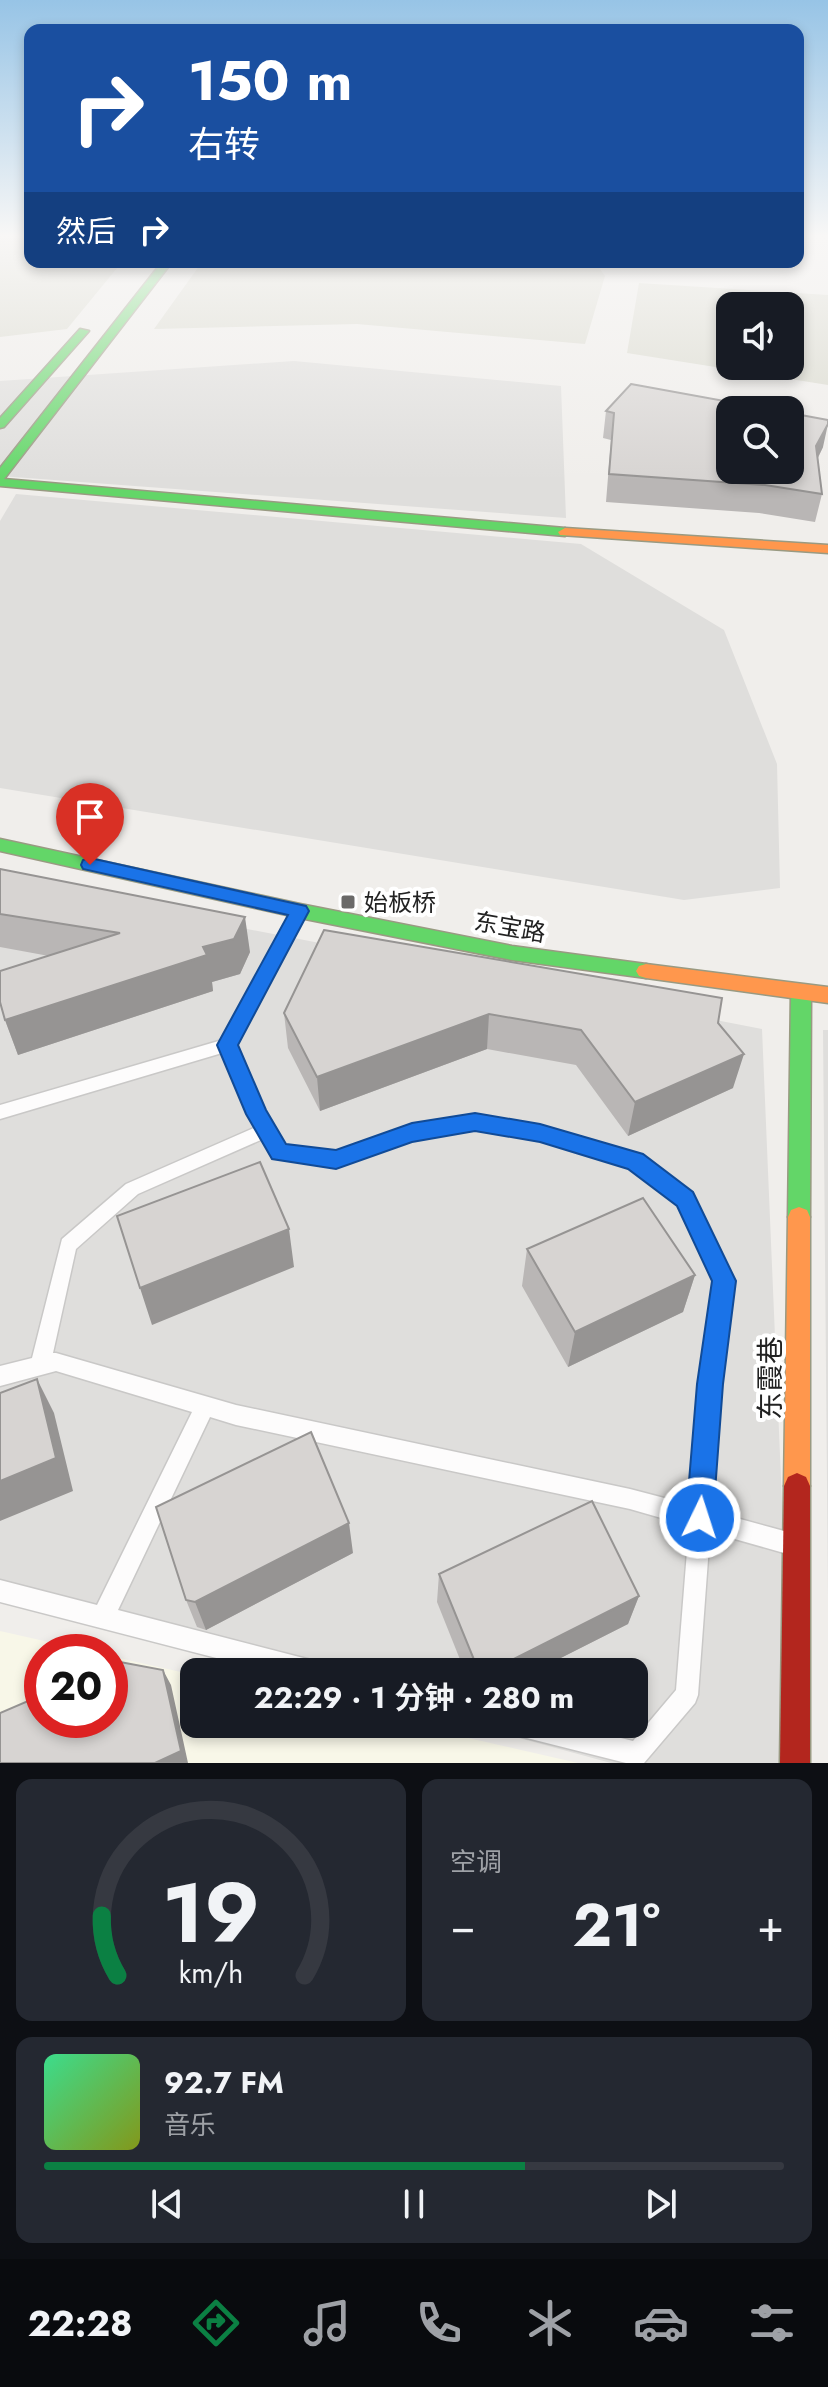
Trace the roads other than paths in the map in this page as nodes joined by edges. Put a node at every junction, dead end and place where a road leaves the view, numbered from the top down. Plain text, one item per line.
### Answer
1 (97, 316) edge
2 (125, 316) edge
3 (0, 425) edge
4 (0, 476) edge
5 (0, 482) edge
6 (828, 549) edge
7 (0, 845) edge
8 (300, 911) junction
9 (801, 993) junction
10 (828, 995) edge
11 (227, 1045) junction
12 (0, 1112) edge
13 (267, 1130) junction
14 (40, 1366) junction
15 (0, 1376) edge
16 (205, 1406) junction
17 (700, 1518) junction
18 (807, 1549) junction
19 (0, 1591) edge
20 (103, 1617) junction
21 (261, 1658) edge
22 (574, 1738) edge
23 (795, 1763) edge

1 - 3 street
2 - 4 street
5 - 6 street
7 - 8 street, 东宝路
8 - 9 street, 东宝路
8 - 11 lane
9 - 10 street, 东宝路
9 - 18 street, 东霞巷
11 - 12 lane
11 - 13 lane
13 - 14 lane
13 - 17 lane
14 - 15 lane
14 - 16 lane
16 - 17 lane
16 - 20 lane
17 - 18 lane
17 - 22 lane
18 - 23 street, 东霞巷
19 - 20 lane
20 - 21 lane

